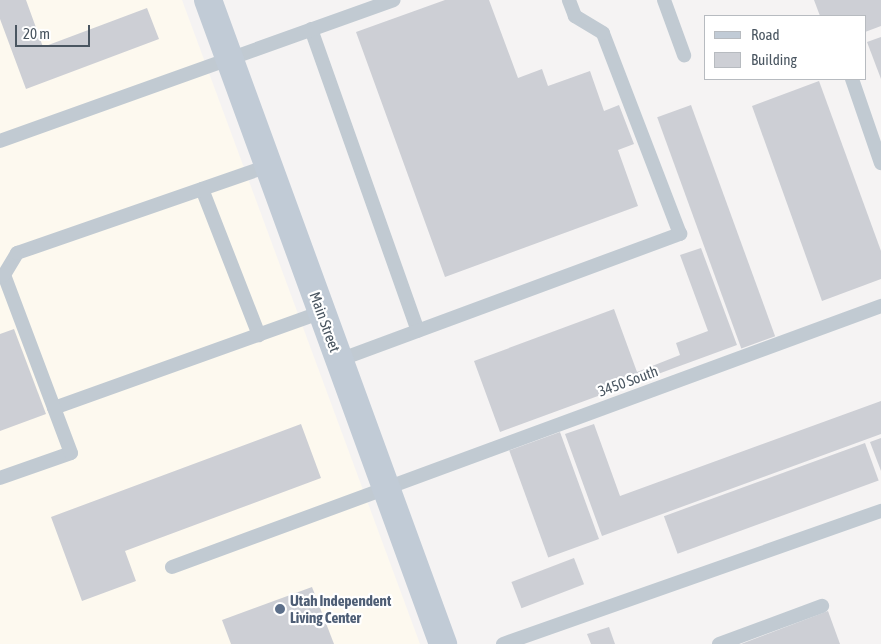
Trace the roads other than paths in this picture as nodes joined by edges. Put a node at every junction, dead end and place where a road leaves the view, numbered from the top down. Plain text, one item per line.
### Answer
1 (208, 0) edge
2 (393, 0) edge
3 (568, 0) edge
4 (664, 0) edge
5 (311, 29) junction
6 (684, 55) dead end
7 (229, 59) junction
8 (852, 80) edge
9 (0, 141) edge
10 (881, 163) edge
11 (268, 166) junction
12 (202, 189) junction
13 (881, 306) edge
14 (322, 312) junction
15 (418, 331) junction
16 (259, 334) junction
17 (339, 360) junction
18 (54, 408) junction
19 (0, 478) edge
20 (386, 486) junction
21 (881, 511) edge
22 (172, 567) dead end
23 (822, 606) dead end
24 (443, 644) edge
25 (504, 644) edge
26 (718, 644) edge

1 - 7 street, Main Street
2 - 5 lane
3 - 15 lane
4 - 6 lane
5 - 7 lane
5 - 15 lane
7 - 9 lane
7 - 11 street, Main Street
8 - 10 lane
11 - 12 lane
11 - 14 street, Main Street
12 - 16 lane
12 - 18 lane
13 - 20 lane, 3450 South
14 - 16 lane
14 - 17 street, Main Street
15 - 17 lane
16 - 18 lane
17 - 20 street, Main Street
18 - 19 lane
20 - 22 lane, 3450 South
20 - 24 street, Main Street
21 - 25 lane
23 - 26 lane

